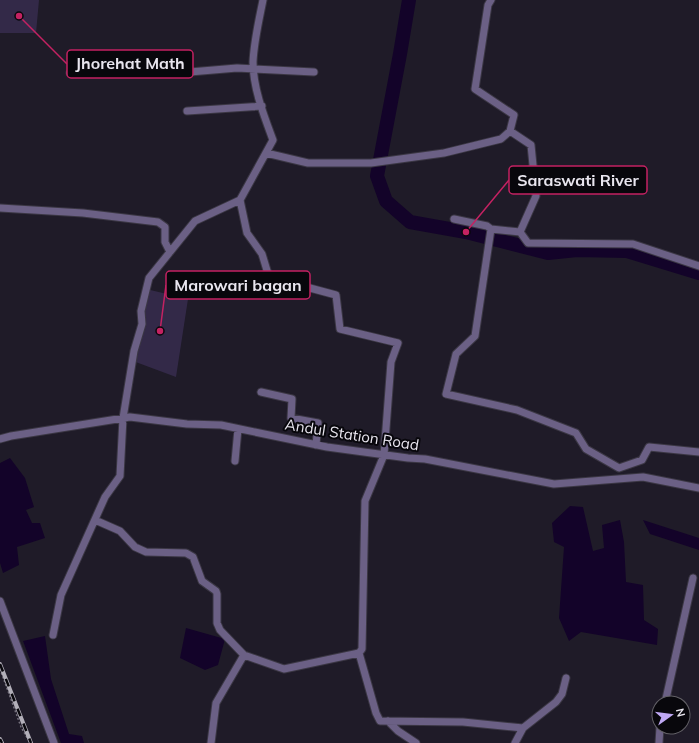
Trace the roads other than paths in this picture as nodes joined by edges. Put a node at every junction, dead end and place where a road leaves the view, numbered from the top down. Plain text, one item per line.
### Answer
1 (263, 0) edge
2 (491, 0) edge
3 (254, 69) junction
4 (314, 72) dead end
5 (70, 73) dead end
6 (262, 106) junction
7 (187, 111) dead end
8 (510, 131) junction
9 (266, 153) junction
10 (240, 200) junction
11 (0, 208) edge
12 (454, 220) dead end
13 (491, 229) junction
14 (520, 232) junction
15 (170, 252) junction
16 (699, 266) edge
17 (261, 392) dead end
18 (123, 418) junction
19 (238, 429) junction
20 (0, 439) edge
21 (316, 445) junction
22 (699, 452) edge
23 (384, 455) junction
24 (235, 461) dead end
25 (699, 488) edge
26 (95, 520) junction
27 (693, 578) dead end
28 (0, 601) edge
29 (53, 636) dead end
30 (359, 653) junction
31 (244, 655) junction
32 (566, 678) dead end
33 (667, 695) edge
34 (388, 721) junction
35 (523, 728) junction
36 (54, 743) edge
37 (211, 743) edge
38 (416, 743) edge
39 (515, 743) edge

1 - 3 street
2 - 8 street
3 - 4 street
3 - 5 street
3 - 6 street
6 - 7 street
6 - 9 street
8 - 9 street
8 - 14 street
9 - 10 street
10 - 15 street
10 - 23 street
11 - 15 street
12 - 13 street
13 - 14 street
13 - 22 street
14 - 16 street
15 - 18 street
17 - 21 street
18 - 19 street, Andul Station Road
18 - 20 street, Andul Station Road
18 - 26 street
19 - 21 street, Andul Station Road
19 - 24 street
21 - 23 street, Andul Station Road
23 - 25 street, Andul Station Road
23 - 30 street
26 - 29 street
26 - 31 street
27 - 33 street
28 - 36 street
30 - 31 street
30 - 34 street
31 - 37 street
32 - 35 street
34 - 35 street
34 - 38 street
35 - 39 street

